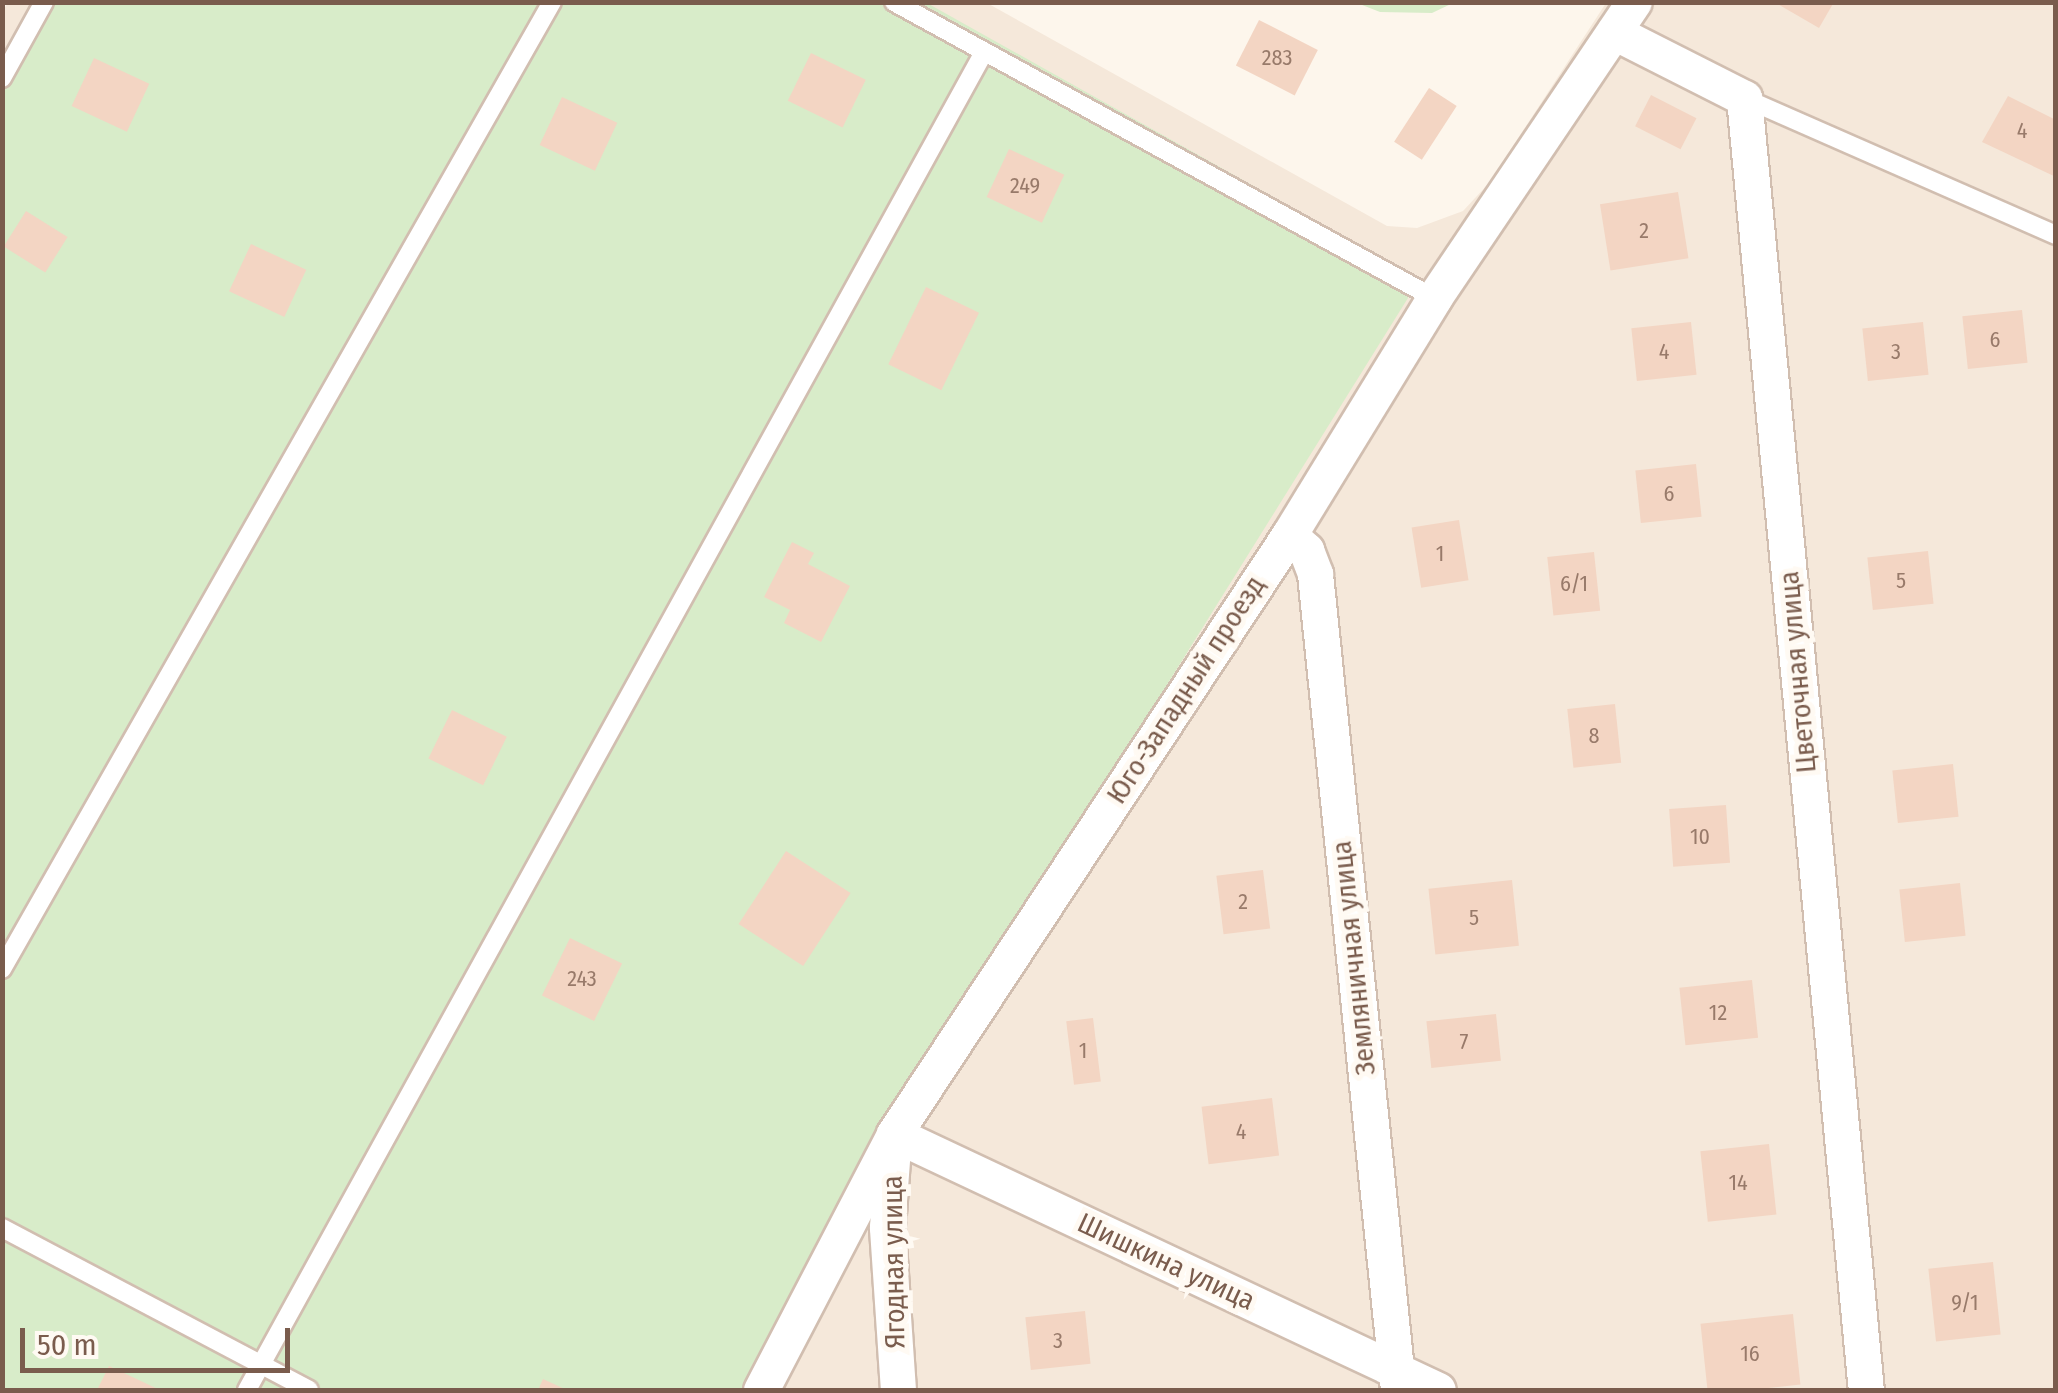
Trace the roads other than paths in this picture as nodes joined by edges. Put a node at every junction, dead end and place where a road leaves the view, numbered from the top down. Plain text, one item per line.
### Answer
1 (44, 2) edge
2 (552, 2) edge
3 (894, 2) edge
4 (1634, 2) edge
5 (1614, 32) junction
6 (984, 52) junction
7 (2, 78) edge
8 (1744, 98) junction
9 (2056, 235) edge
10 (1434, 298) junction
11 (1288, 535) junction
12 (2, 969) edge
13 (894, 1134) junction
14 (2, 1228) edge
15 (262, 1365) junction
16 (1397, 1381) edge
17 (247, 1390) edge
18 (309, 1390) edge
19 (761, 1390) edge
20 (898, 1390) edge
21 (1438, 1390) edge
22 (1866, 1390) edge

1 - 7 lane
2 - 12 lane
3 - 6 lane
4 - 5 street, Юго-Западный проезд
5 - 8 street
5 - 10 street, Юго-Западный проезд
6 - 10 lane
6 - 15 lane
8 - 9 lane
8 - 22 street, Цветочная улица
10 - 11 street, Юго-Западный проезд
11 - 13 street, Юго-Западный проезд
11 - 16 street, Земляничная улица
13 - 16 street, Шишкина улица
13 - 19 street, Юго-Западный проезд
13 - 20 street, Ягодная улица
14 - 15 lane
15 - 17 lane
15 - 18 lane
16 - 21 street, Шишкина улица

